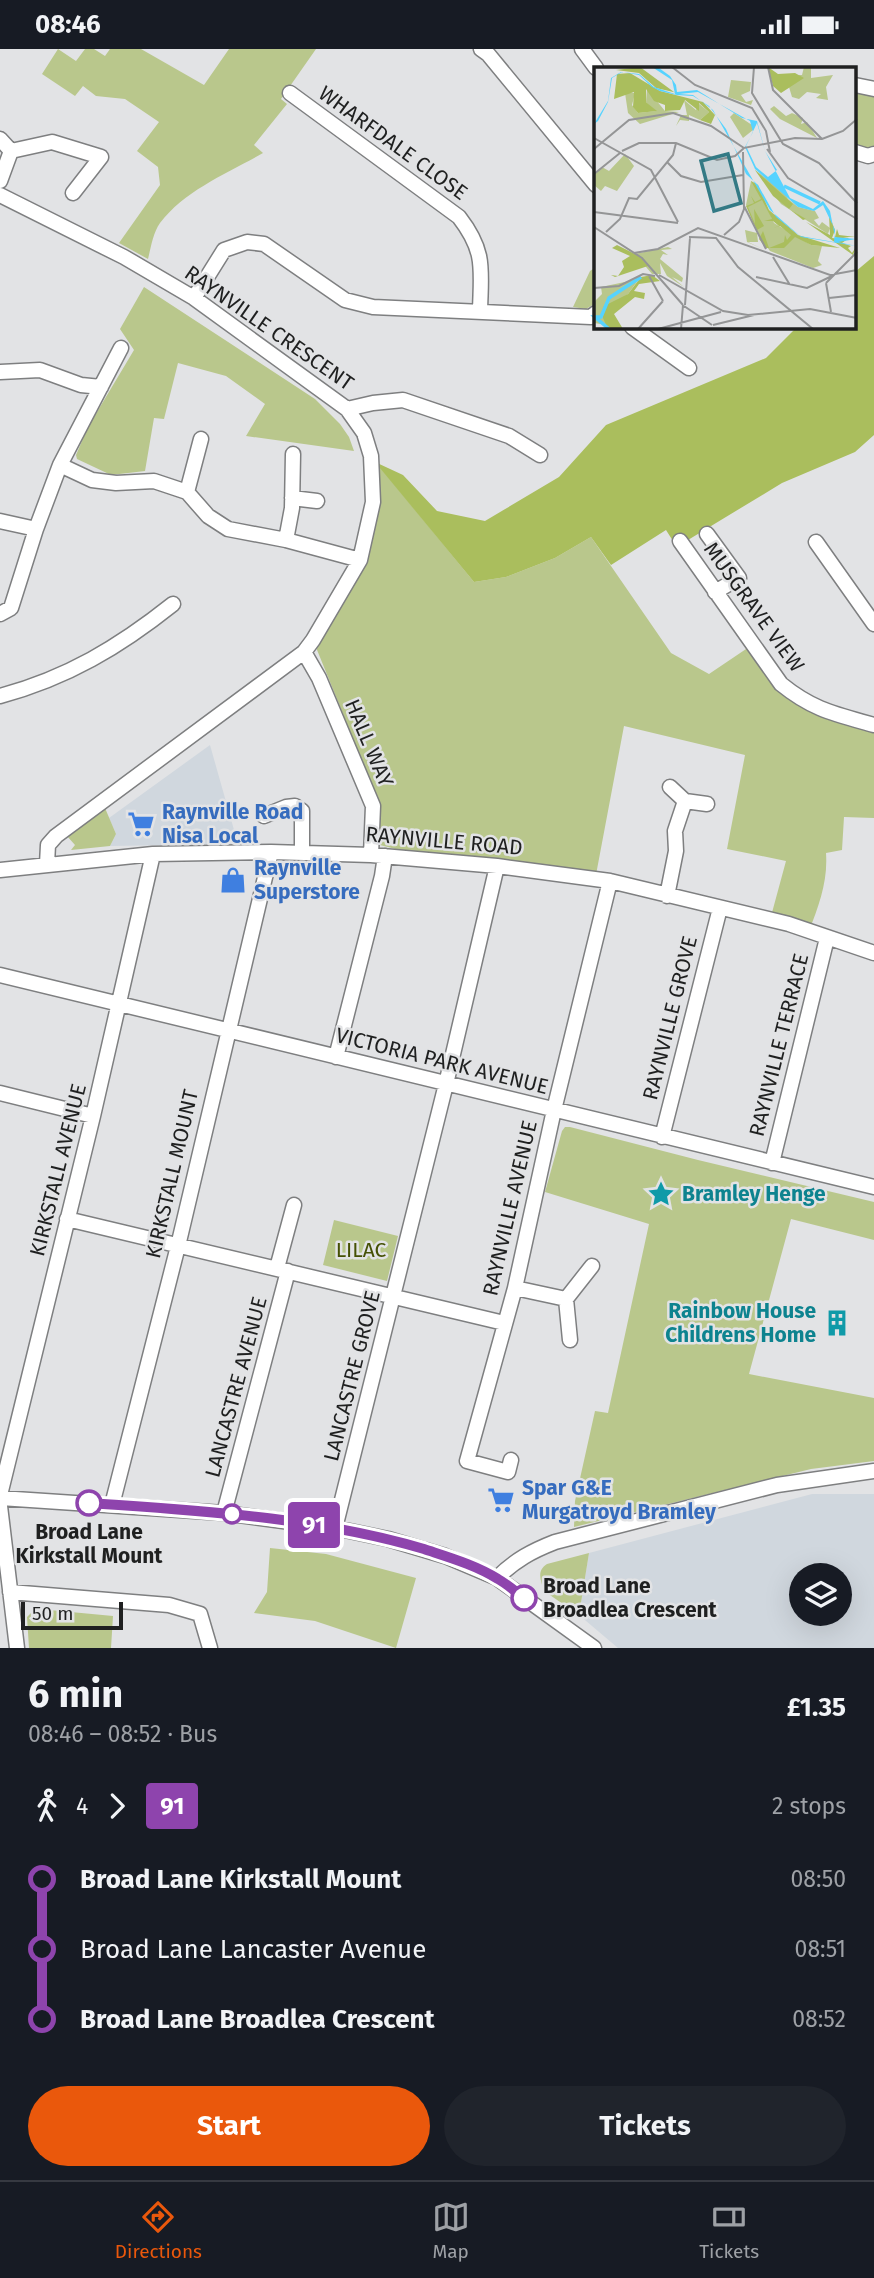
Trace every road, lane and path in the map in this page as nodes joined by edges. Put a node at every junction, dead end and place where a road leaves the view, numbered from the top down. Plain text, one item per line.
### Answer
1 (481, 49) edge
2 (582, 49) edge
3 (595, 67) edge
4 (856, 85) edge
5 (874, 89) edge
6 (290, 93) dead end
7 (0, 139) edge
8 (11, 151) junction
9 (856, 152) edge
10 (874, 154) edge
11 (0, 181) edge
12 (594, 183) edge
13 (74, 193) dead end
14 (0, 195) edge
15 (194, 298) junction
16 (480, 311) junction
17 (594, 315) edge
18 (635, 329) edge
19 (121, 348) dead end
20 (689, 368) dead end
21 (0, 372) edge
22 (100, 387) junction
23 (347, 409) junction
24 (201, 439) dead end
25 (293, 454) dead end
26 (540, 456) dead end
27 (60, 465) junction
28 (187, 492) junction
29 (292, 498) junction
30 (317, 501) dead end
31 (0, 521) edge
32 (36, 529) junction
33 (707, 534) dead end
34 (286, 540) junction
35 (680, 541) dead end
36 (816, 542) dead end
37 (360, 560) junction
38 (715, 592) junction
39 (173, 604) dead end
40 (6, 611) edge
41 (874, 624) edge
42 (304, 652) junction
43 (0, 696) edge
44 (874, 725) edge
45 (670, 787) dead end
46 (685, 801) junction
47 (706, 804) dead end
48 (264, 817) dead end
49 (271, 852) junction
50 (302, 852) junction
51 (153, 854) junction
52 (378, 855) junction
53 (47, 865) junction
54 (497, 866) junction
55 (0, 870) edge
56 (610, 881) junction
57 (667, 896) junction
58 (720, 908) junction
59 (827, 938) junction
60 (874, 954) edge
61 (0, 975) edge
62 (119, 1005) junction
63 (227, 1030) junction
64 (336, 1057) junction
65 (446, 1084) junction
66 (0, 1093) edge
67 (554, 1110) junction
68 (93, 1116) junction
69 (662, 1137) junction
70 (772, 1163) junction
71 (874, 1187) edge
72 (294, 1205) dead end
73 (67, 1219) junction
74 (178, 1246) junction
75 (592, 1266) dead end
76 (282, 1270) junction
77 (515, 1288) junction
78 (394, 1295) junction
79 (566, 1299) junction
80 (504, 1323) junction
81 (570, 1340) dead end
82 (511, 1460) dead end
83 (874, 1471) edge
84 (0, 1496) edge
85 (112, 1505) junction
86 (0, 1506) edge
87 (224, 1513) junction
88 (335, 1528) junction
89 (497, 1578) junction
90 (10, 1593) junction
91 (17, 1648) edge
92 (210, 1648) edge
93 (594, 1648) edge

1 - 12 street
2 - 3 street
4 - 5 street
6 - 16 street, WHARFDALE CLOSE
7 - 8 street
8 - 11 street
8 - 13 street
9 - 10 street
14 - 15 street, RAYNVILLE CRESCENT
15 - 16 street
15 - 23 street, RAYNVILLE CRESCENT
16 - 17 street
18 - 20 street
19 - 22 street
21 - 22 street
22 - 27 street
23 - 26 street
23 - 37 street, RAYNVILLE CRESCENT
24 - 28 street
25 - 29 street
27 - 28 street
27 - 32 street
28 - 34 street
29 - 30 street
29 - 34 street
31 - 32 street
32 - 40 street
33 - 38 street
34 - 37 street
35 - 38 street, MUSGRAVE VIEW
36 - 41 street
37 - 42 street, RAYNVILLE CRESCENT
38 - 44 street, MUSGRAVE VIEW
39 - 43 street
42 - 52 street, HALL WAY
42 - 53 street, RAYNVILLE CRESCENT
45 - 46 street
46 - 47 street
46 - 57 street
48 - 50 street
49 - 50 street, RAYNVILLE ROAD
49 - 51 street, RAYNVILLE ROAD
49 - 63 street, KIRKSTALL MOUNT
50 - 52 street, RAYNVILLE ROAD
51 - 53 street, RAYNVILLE ROAD
51 - 62 street, KIRKSTALL AVENUE
52 - 54 street, RAYNVILLE ROAD
52 - 64 street
53 - 55 street, RAYNVILLE ROAD
54 - 56 street, RAYNVILLE ROAD
54 - 65 street, LANCASTRE GROVE
56 - 57 street, RAYNVILLE ROAD
56 - 67 street, RAYNVILLE AVENUE
57 - 58 street, RAYNVILLE ROAD
58 - 59 street, RAYNVILLE ROAD
58 - 69 street, RAYNVILLE GROVE
59 - 60 street, RAYNVILLE ROAD
59 - 70 street, RAYNVILLE TERRACE
61 - 62 street, VICTORIA PARK AVENUE
62 - 63 street, VICTORIA PARK AVENUE
62 - 68 street, KIRKSTALL AVENUE
63 - 64 street, VICTORIA PARK AVENUE
63 - 74 street, KIRKSTALL MOUNT
64 - 65 street, VICTORIA PARK AVENUE
65 - 67 street, VICTORIA PARK AVENUE
65 - 78 street, LANCASTRE GROVE
66 - 68 street
67 - 69 street, VICTORIA PARK AVENUE
67 - 77 street, RAYNVILLE AVENUE
68 - 73 street, KIRKSTALL AVENUE
69 - 70 street, VICTORIA PARK AVENUE
70 - 71 street, VICTORIA PARK AVENUE
72 - 76 street, LANCASTRE AVENUE
73 - 74 street
73 - 84 street, KIRKSTALL AVENUE
74 - 76 street
74 - 85 street, KIRKSTALL MOUNT
75 - 79 street
76 - 78 street
76 - 87 street, LANCASTRE AVENUE
77 - 79 street
77 - 80 street, RAYNVILLE AVENUE
78 - 80 street
78 - 88 street, LANCASTRE GROVE
79 - 81 street
80 - 82 street, RAYNVILLE AVENUE
83 - 89 street
84 - 85 street
85 - 87 street
86 - 90 street
87 - 88 street
88 - 89 street
89 - 93 street
90 - 91 street
90 - 92 street

